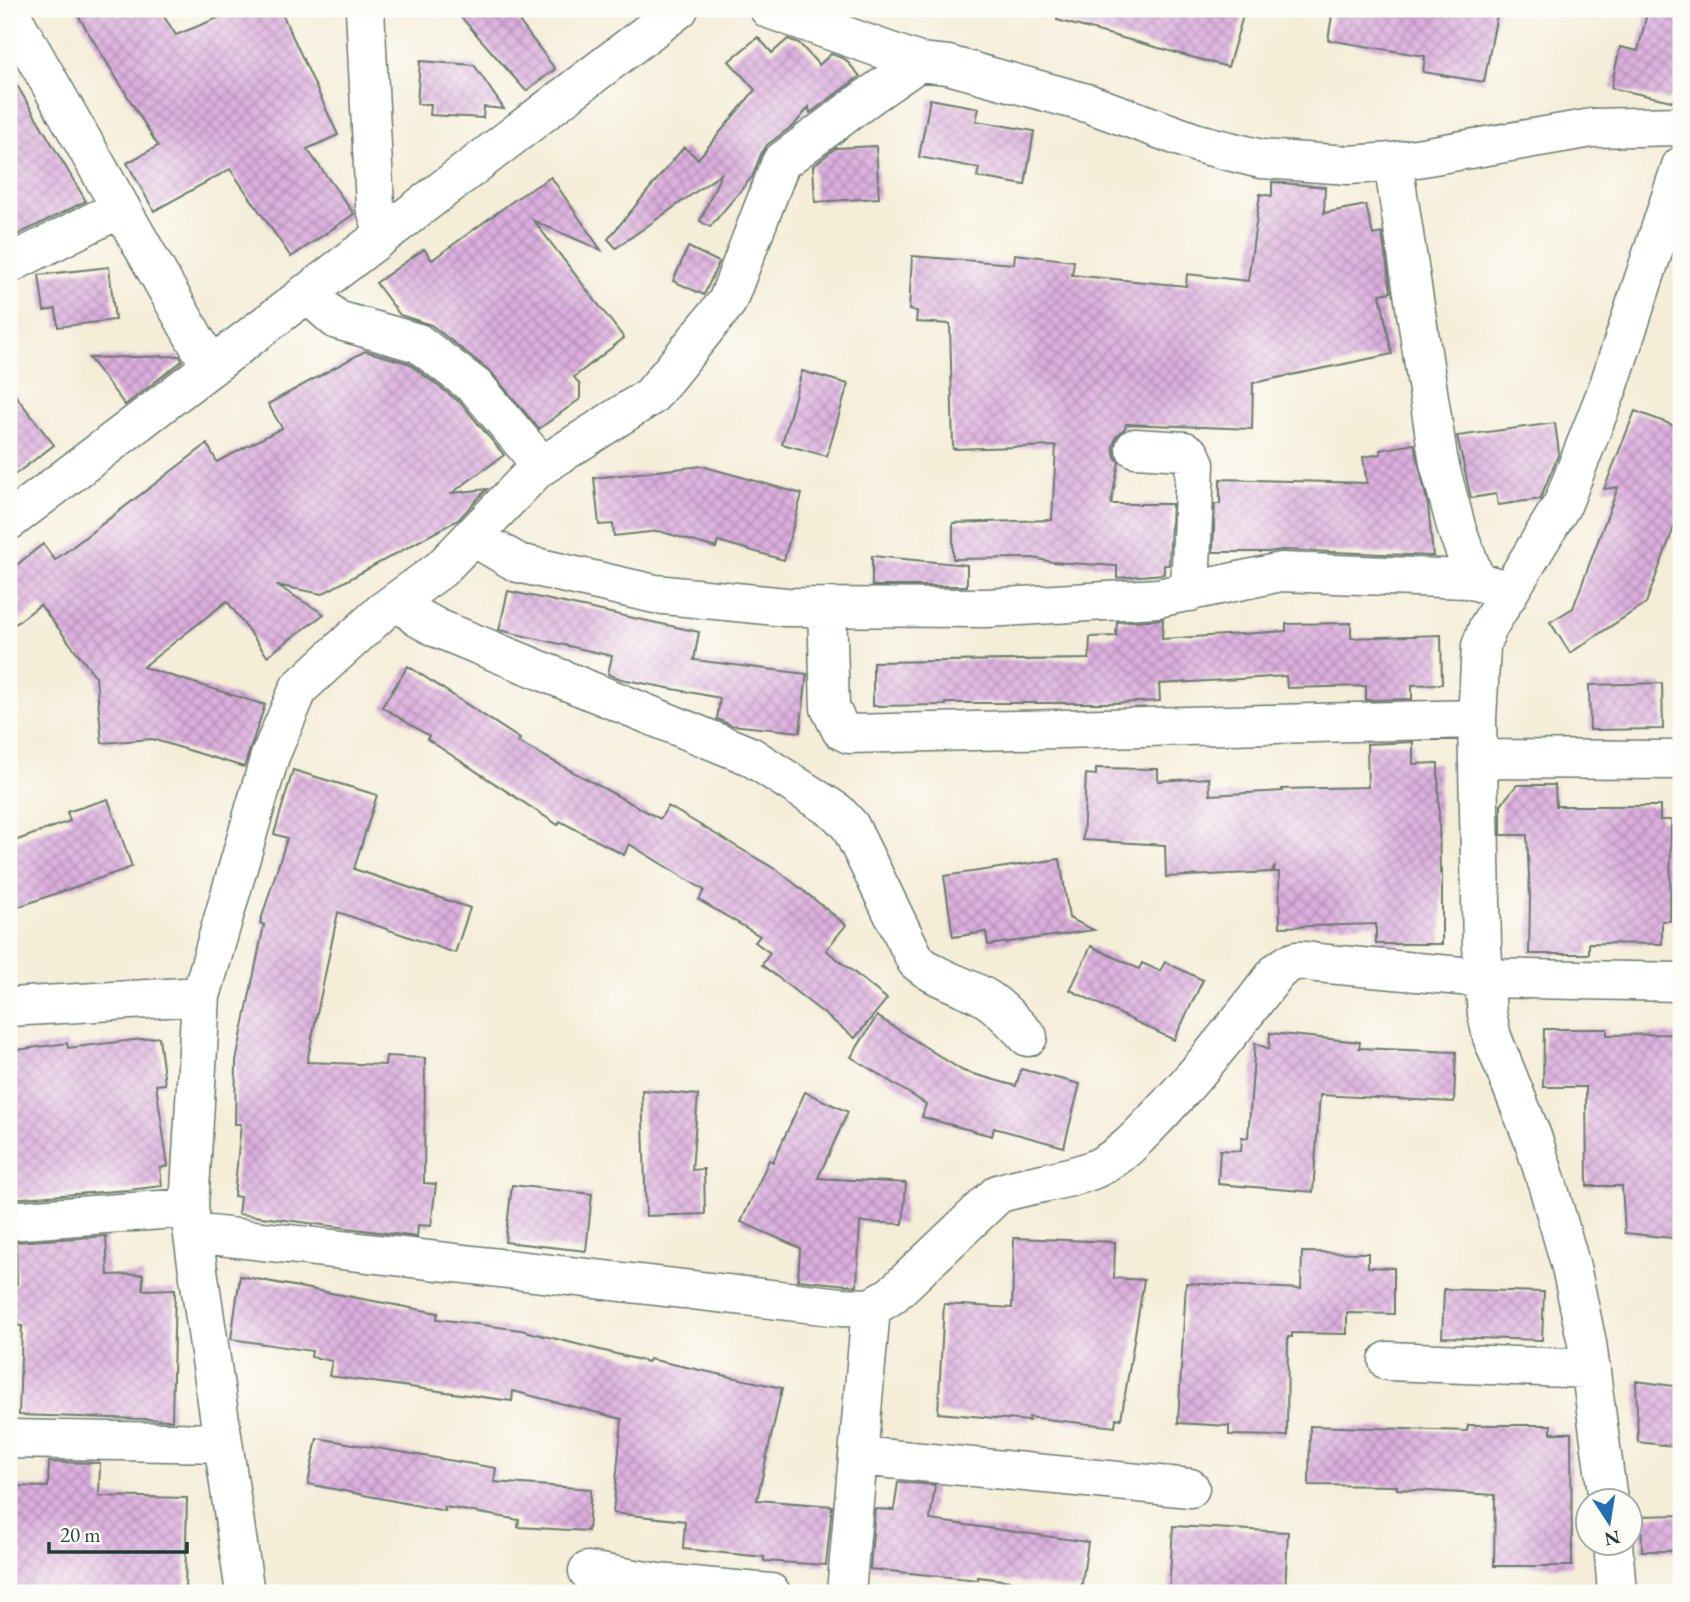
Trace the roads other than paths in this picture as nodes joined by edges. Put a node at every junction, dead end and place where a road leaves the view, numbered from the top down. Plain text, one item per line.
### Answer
1 (365, 9) edge
2 (679, 9) edge
3 (769, 9) edge
4 (9, 11) edge
5 (919, 62) junction
6 (1681, 126) edge
7 (1393, 162) junction
8 (1681, 166) edge
9 (121, 208) junction
10 (384, 234) junction
11 (9, 264) edge
12 (306, 293) junction
13 (211, 367) junction
14 (1135, 449) dead end
15 (542, 466) junction
16 (9, 521) edge
17 (472, 537) junction
18 (1492, 588) junction
19 (1190, 592) junction
20 (399, 600) junction
21 (827, 607) junction
22 (1477, 719) junction
23 (1478, 759) junction
24 (1681, 760) edge
25 (1483, 978) junction
26 (1681, 982) edge
27 (201, 996) junction
28 (9, 1007) edge
29 (1028, 1037) dead end
30 (9, 1221) edge
31 (191, 1221) junction
32 (871, 1308) junction
33 (1388, 1360) dead end
34 (1591, 1369) junction
35 (9, 1439) edge
36 (223, 1443) junction
37 (859, 1456) junction
38 (1606, 1486) edge
39 (1191, 1488) dead end
40 (1614, 1556) edge
41 (588, 1571) dead end
42 (245, 1593) edge
43 (771, 1593) edge
44 (846, 1593) edge
45 (1616, 1593) edge

1 - 10 street
2 - 10 street
3 - 5 street
4 - 9 street
5 - 7 street
5 - 15 street
6 - 7 street
7 - 18 street
8 - 18 street
9 - 11 street
9 - 13 street
10 - 12 street
12 - 13 street
12 - 15 street
13 - 16 street
14 - 19 street
15 - 17 street
17 - 20 street
17 - 21 street
18 - 19 street
18 - 22 street
19 - 21 street
20 - 27 street
20 - 29 street
21 - 22 street
22 - 23 street
23 - 24 street
23 - 25 street
25 - 26 street
25 - 32 street
25 - 34 street
27 - 28 street
27 - 31 street
30 - 31 street
31 - 32 street
31 - 36 street
32 - 37 street
33 - 34 street
34 - 38 street
35 - 36 street
36 - 42 street
37 - 39 street
37 - 44 street
40 - 45 street
41 - 43 street

